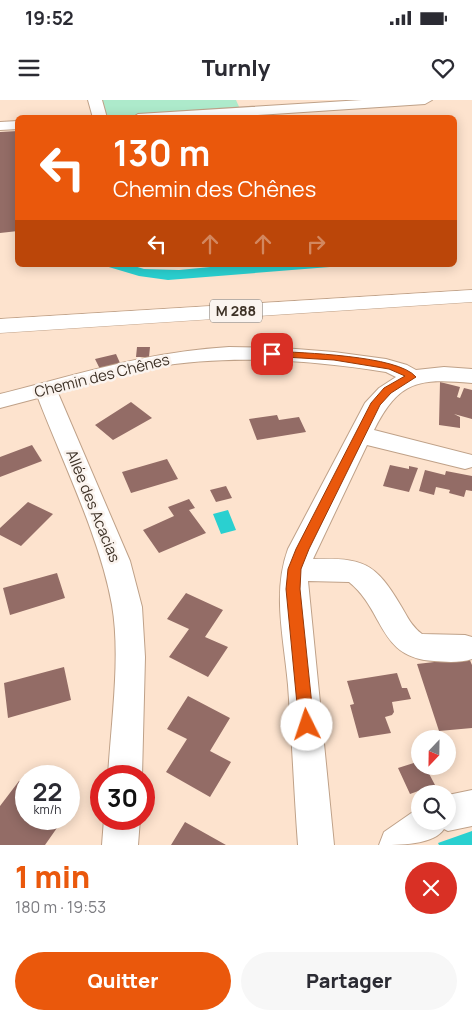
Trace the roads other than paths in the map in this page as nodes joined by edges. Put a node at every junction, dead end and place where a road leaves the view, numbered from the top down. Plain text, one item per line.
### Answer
1 (95, 100) edge
2 (425, 100) edge
3 (99, 115) edge
4 (184, 115) edge
5 (15, 124) edge
6 (0, 126) edge
7 (472, 282) edge
8 (472, 296) edge
9 (0, 312) edge
10 (0, 326) edge
11 (472, 376) edge
12 (411, 377) junction
13 (44, 389) junction
14 (0, 401) edge
15 (360, 435) junction
16 (465, 461) dead end
17 (295, 569) junction
18 (465, 648) dead end
19 (125, 765) edge
20 (472, 808) edge
21 (456, 811) edge
22 (121, 830) edge
23 (417, 830) edge
24 (120, 845) edge
25 (316, 845) edge
26 (396, 845) edge

1 - 3 street
2 - 4 street
5 - 6 street
7 - 9 highway, M 288
8 - 10 highway, M 288
11 - 12 street
12 - 13 street, Chemin des Chênes
12 - 15 street
13 - 14 street, Chemin des Chênes
13 - 19 street, Allée des Acacias
15 - 16 street
15 - 17 street
17 - 18 street
17 - 25 street
20 - 21 street
22 - 24 street
23 - 26 street

